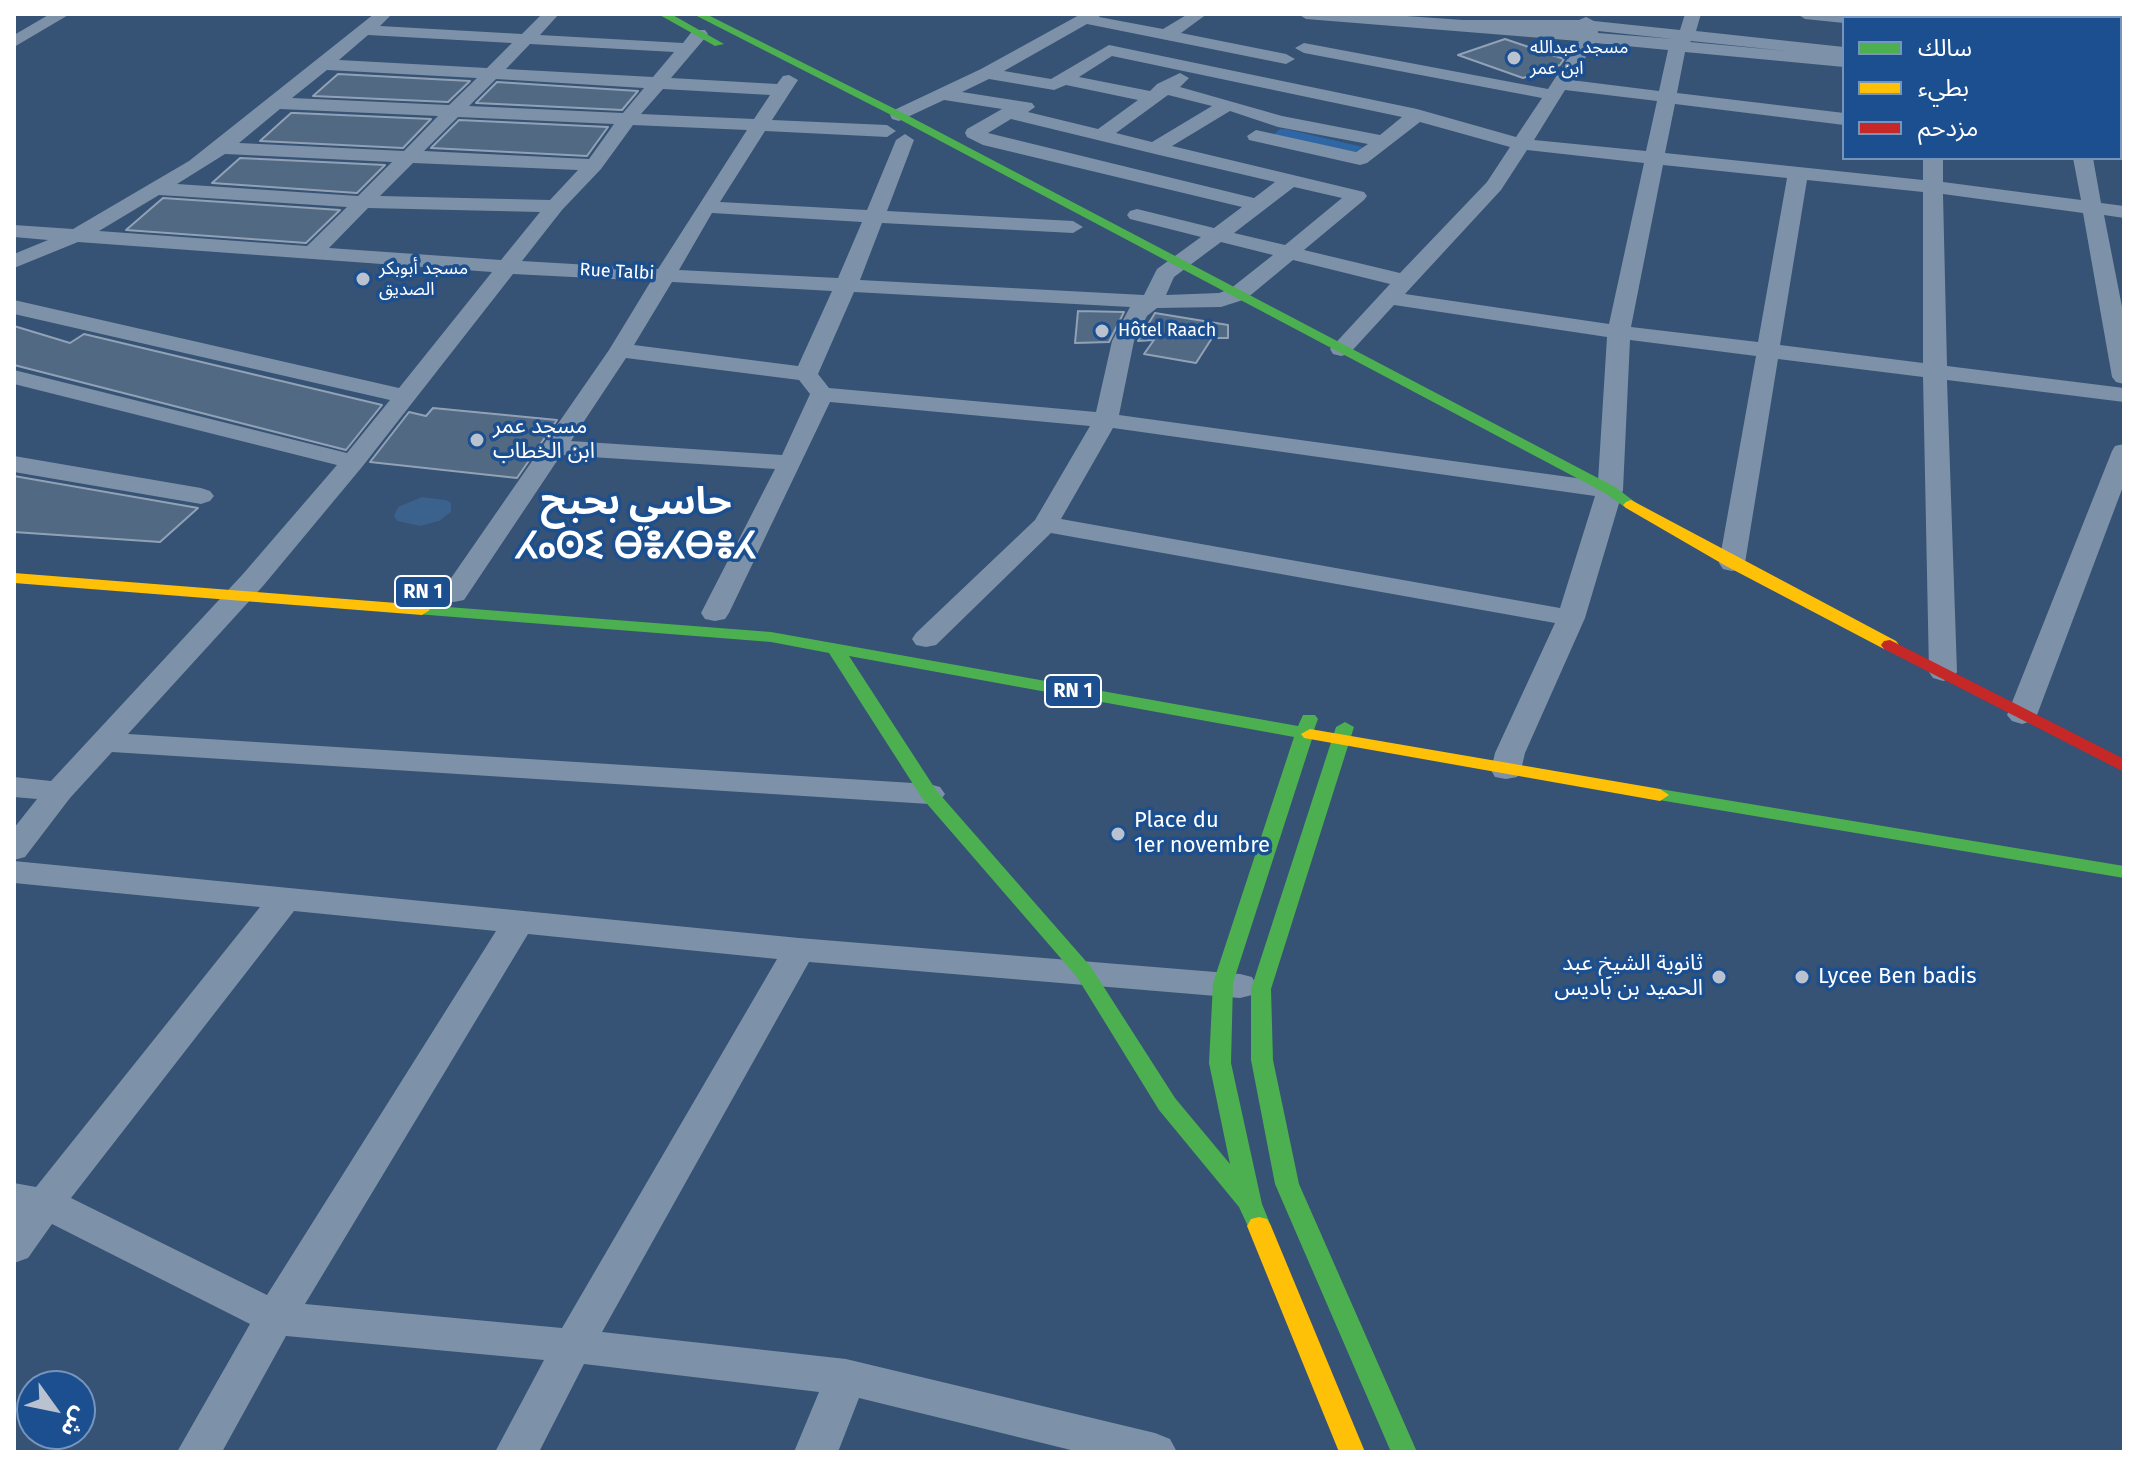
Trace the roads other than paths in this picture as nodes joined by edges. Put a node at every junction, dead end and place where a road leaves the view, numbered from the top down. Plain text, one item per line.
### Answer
1 (62, 14) edge
2 (384, 14) edge
3 (551, 14) edge
4 (663, 14) edge
5 (1199, 14) edge
6 (1306, 14) edge
7 (1805, 14) edge
8 (1089, 16) edge
9 (1339, 16) junction
10 (1842, 18) edge
11 (1588, 25) edge
12 (14, 28) edge
13 (34, 30) junction
14 (364, 30) junction
15 (1686, 31) edge
16 (695, 32) edge
17 (1166, 35) junction
18 (525, 38) junction
19 (14, 42) edge
20 (1304, 48) junction
21 (1842, 52) edge
22 (1286, 59) junction
23 (1842, 62) edge
24 (321, 64) junction
25 (1195, 69) junction
26 (1424, 70) junction
27 (987, 73) junction
28 (488, 74) junction
29 (1064, 79) junction
30 (1251, 80) junction
31 (658, 83) junction
32 (786, 85) junction
33 (1556, 90) junction
34 (1157, 92) junction
35 (945, 95) junction
36 (824, 98) dead end
37 (1667, 99) junction
38 (273, 103) junction
39 (1228, 104) junction
40 (1374, 106) junction
41 (1014, 110) junction
42 (452, 111) junction
43 (849, 111) dead end
44 (899, 115) junction
45 (1417, 115) junction
46 (1842, 119) edge
47 (626, 121) junction
48 (1278, 121) junction
49 (759, 127) junction
50 (1108, 129) junction
51 (1256, 136) junction
52 (903, 139) junction
53 (1384, 141) junction
54 (1521, 144) junction
55 (1168, 145) junction
56 (221, 148) junction
57 (409, 156) junction
58 (1654, 158) junction
59 (1933, 160) edge
60 (2083, 160) edge
61 (1217, 163) junction
62 (594, 165) junction
63 (1798, 173) junction
64 (1135, 175) junction
65 (1291, 180) junction
66 (1933, 187) junction
67 (156, 189) junction
68 (1020, 200) dead end
69 (364, 202) junction
70 (1259, 205) junction
71 (555, 206) junction
72 (706, 207) junction
73 (2093, 208) junction
74 (2124, 212) edge
75 (1137, 215) dead end
76 (874, 216) junction
77 (1073, 227) junction
78 (14, 231) edge
79 (79, 234) junction
80 (1220, 235) junction
81 (315, 250) junction
82 (1289, 252) junction
83 (14, 262) edge
84 (509, 267) junction
85 (2114, 268) edge
86 (1174, 269) junction
87 (667, 274) junction
88 (847, 284) junction
89 (1398, 289) junction
90 (1229, 297) junction
91 (1152, 302) junction
92 (14, 307) edge
93 (1619, 332) junction
94 (1341, 349) junction
95 (620, 350) junction
96 (1769, 351) junction
97 (1935, 371) junction
98 (14, 377) edge
99 (2124, 377) edge
100 (814, 384) junction
101 (2124, 395) edge
102 (404, 396) junction
103 (1106, 420) junction
104 (555, 447) junction
105 (2124, 451) edge
106 (353, 462) junction
107 (791, 463) junction
108 (14, 464) edge
109 (1610, 490) junction
110 (201, 496) dead end
111 (1045, 524) junction
112 (29, 560) dead end
113 (1732, 563) junction
114 (14, 578) edge
115 (245, 588) junction
116 (454, 594) junction
117 (715, 613) junction
118 (1571, 618) junction
119 (847, 632) dead end
120 (925, 640) dead end
121 (835, 648) junction
122 (1943, 672) junction
123 (1156, 687) dead end
124 (2022, 715) junction
125 (1307, 726) junction
126 (1344, 733) junction
127 (103, 742) junction
128 (1508, 762) junction
129 (2124, 766) edge
130 (14, 787) edge
131 (59, 791) junction
132 (929, 794) junction
133 (2044, 840) dead end
134 (14, 850) edge
135 (14, 872) edge
136 (2124, 872) edge
137 (286, 898) junction
138 (517, 924) junction
139 (799, 950) junction
140 (1084, 972) junction
141 (1223, 983) junction
142 (1261, 989) junction
143 (29, 1201) edge
144 (1250, 1204) junction
145 (14, 1247) edge
146 (275, 1318) junction
147 (573, 1346) junction
148 (846, 1377) junction
149 (199, 1452) edge
150 (517, 1452) edge
151 (816, 1452) edge
152 (1155, 1452) edge
153 (1352, 1452) edge
154 (1404, 1452) edge

1 - 13 street
2 - 14 street
3 - 18 street
4 - 16 main road
5 - 17 street
6 - 9 street
7 - 10 street
8 - 17 street
8 - 27 street
9 - 11 street
9 - 20 street
11 - 15 street
11 - 33 street
12 - 13 street
13 - 19 street
14 - 18 street
14 - 24 street
15 - 21 street
15 - 23 street
15 - 37 street
16 - 18 street
16 - 31 street
16 - 32 main road
16 - 44 main road
17 - 22 street
18 - 28 street
20 - 22 street
20 - 26 street
22 - 30 street
24 - 28 street
24 - 38 street
25 - 29 street
25 - 30 street
25 - 34 street
26 - 33 street
26 - 40 street
27 - 29 street
27 - 35 street
28 - 31 street
28 - 42 street
29 - 34 street
30 - 40 street
31 - 32 street
31 - 47 street
32 - 36 main road
32 - 49 street
33 - 37 street
33 - 54 street
34 - 39 street
34 - 50 street
35 - 41 street
35 - 44 street
37 - 46 street
37 - 58 street
38 - 42 street
38 - 56 street
39 - 48 street
39 - 55 street
40 - 45 street
41 - 50 street
41 - 64 street
42 - 47 street
42 - 57 street
43 - 52 main road
44 - 86 main road
45 - 53 street
45 - 54 street
47 - 49 street
47 - 62 street
48 - 51 street
48 - 53 street
49 - 52 street
49 - 72 street
50 - 55 street
51 - 53 street
51 - 61 street
52 - 76 street
54 - 58 street
54 - 89 street
55 - 61 street
55 - 64 street
56 - 57 street
56 - 67 street
57 - 62 street
57 - 69 street
58 - 63 street
58 - 93 street
59 - 66 street
60 - 73 street
61 - 65 street
62 - 71 street
63 - 66 street
63 - 96 street
64 - 70 street
65 - 70 street
65 - 82 street
66 - 73 street
66 - 97 street
67 - 69 street
67 - 79 street
68 - 77 main road
69 - 71 street
69 - 81 street
70 - 80 street
71 - 84 street
72 - 76 street
72 - 87 street
73 - 74 street
73 - 85 street
75 - 80 street
76 - 77 street
76 - 88 street
77 - 86 main road
78 - 79 street, Rue Talbi
79 - 81 street, Rue Talbi
79 - 83 street
80 - 82 street
80 - 86 street
81 - 84 street, Rue Talbi
82 - 89 street
82 - 90 street
84 - 87 street, Rue Talbi
84 - 102 street
85 - 99 street
86 - 90 main road
86 - 91 street
87 - 88 street, Rue Talbi
87 - 95 street
88 - 91 street, Rue Talbi
88 - 100 street
89 - 93 street
89 - 94 street
90 - 91 street, Rue Talbi
90 - 94 main road
91 - 103 street
92 - 102 street
93 - 96 street
93 - 109 street
94 - 109 main road
95 - 100 street
95 - 104 street
96 - 97 street
96 - 113 street
97 - 101 street
97 - 122 street
98 - 106 street
100 - 103 street
100 - 107 street
102 - 106 street
103 - 109 street
103 - 111 street
104 - 107 street
104 - 116 street
105 - 124 street
106 - 115 street
107 - 117 street
108 - 110 street
109 - 113 main road
109 - 118 street
111 - 118 street
111 - 120 street
112 - 115 main road, RN 1
113 - 122 main road
114 - 115 main road, RN 1
115 - 116 main road, RN 1
115 - 121 main road, RN 1
115 - 127 street
116 - 117 main road, RN 1
117 - 119 main road, RN 1
118 - 128 street
121 - 125 main road, RN 1
121 - 132 main road
122 - 124 main road
123 - 125 main road, RN 1
124 - 129 main road
125 - 126 main road, RN 1
125 - 141 main road
126 - 128 main road, RN 1
126 - 142 main road
127 - 131 street
127 - 132 street
128 - 133 main road, RN 1
128 - 136 main road, RN 1
130 - 131 street
131 - 134 street
132 - 140 main road
135 - 137 street
137 - 138 street
137 - 143 street
138 - 139 street
138 - 146 street
139 - 140 street
139 - 147 street
140 - 141 street
140 - 144 main road
141 - 142 street
141 - 144 main road
142 - 154 main road
143 - 145 street
143 - 146 street
144 - 153 main road
146 - 147 street
146 - 149 street
147 - 148 street
147 - 150 street
148 - 151 street
148 - 152 street

